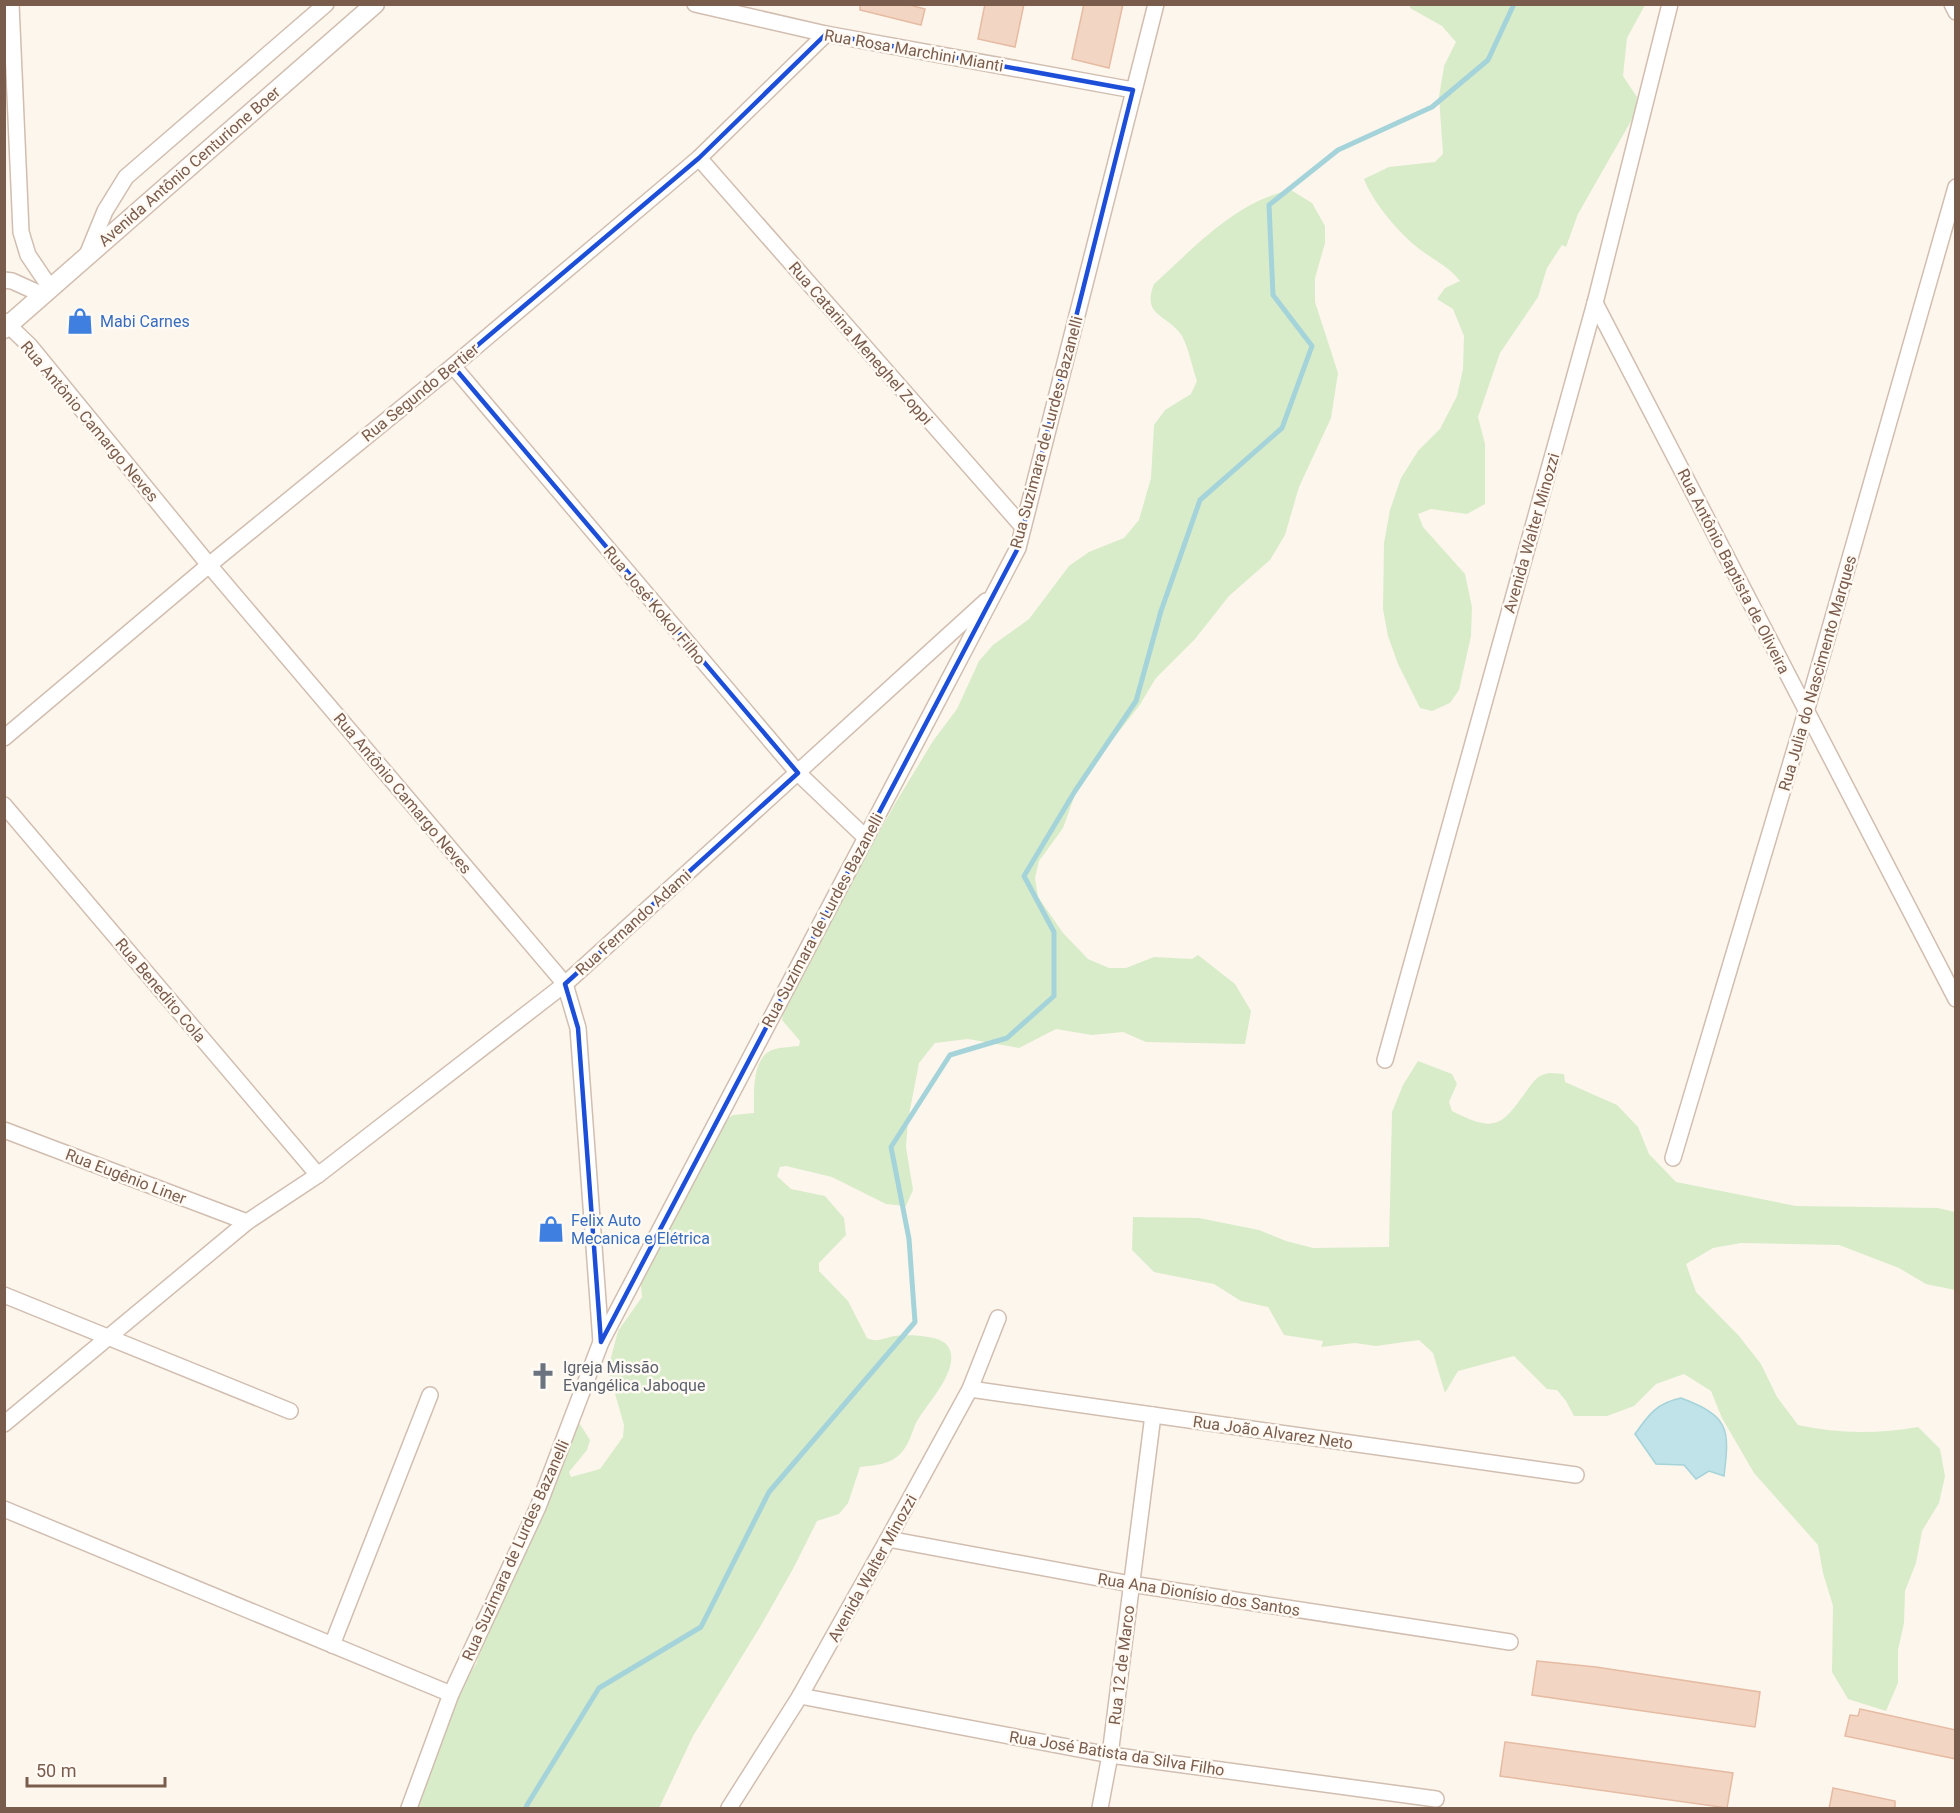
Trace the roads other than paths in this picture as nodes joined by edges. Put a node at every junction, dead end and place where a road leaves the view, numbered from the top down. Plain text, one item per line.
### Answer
1 (11, 4) edge
2 (326, 4) edge
3 (375, 4) edge
4 (695, 4) edge
5 (1156, 4) edge
6 (1670, 4) edge
7 (1952, 4) edge
8 (1956, 12) edge
9 (826, 34) junction
10 (1133, 90) junction
11 (699, 158) junction
12 (1956, 187) edge
13 (87, 255) junction
14 (4, 280) edge
15 (47, 292) junction
16 (1595, 303) junction
17 (6, 325) edge
18 (453, 366) junction
19 (1023, 527) junction
20 (208, 565) junction
21 (994, 592) junction
22 (1806, 712) junction
23 (4, 738) edge
24 (798, 773) junction
25 (4, 804) edge
26 (865, 837) junction
27 (565, 984) junction
28 (1956, 999) edge
29 (1385, 1060) dead end
30 (4, 1130) edge
31 (1673, 1158) dead end
32 (318, 1175) junction
33 (247, 1222) junction
34 (4, 1295) edge
35 (998, 1318) dead end
36 (109, 1337) junction
37 (601, 1342) junction
38 (970, 1389) junction
39 (430, 1395) dead end
40 (290, 1411) dead end
41 (1153, 1415) junction
42 (4, 1424) edge
43 (1576, 1475) dead end
44 (4, 1509) edge
45 (888, 1539) junction
46 (1131, 1584) junction
47 (1510, 1642) dead end
48 (332, 1645) junction
49 (452, 1694) junction
50 (800, 1696) junction
51 (1110, 1755) junction
52 (1436, 1799) dead end
53 (409, 1809) edge
54 (729, 1809) edge
55 (1100, 1809) edge

1 - 15 street
2 - 13 street
3 - 13 street, Avenida Antônio Centurione Boer
4 - 9 street, Rua Rosa Marchini Mianti
5 - 10 street, Rua Suzimara de Lurdes Bazanelli
6 - 16 street, Avenida Walter Minozzi
7 - 8 street
9 - 10 street, Rua Rosa Marchini Mianti
9 - 11 street, Rua Segundo Bertier
10 - 19 street, Rua Suzimara de Lurdes Bazanelli
11 - 18 street, Rua Segundo Bertier
11 - 19 street, Rua Catarina Meneghel Zoppi
12 - 22 street, Rua Julia do Nascimento Marques
13 - 15 street, Avenida Antônio Centurione Boer
14 - 15 street
15 - 17 street, Avenida Antônio Centurione Boer
16 - 22 street, Rua Antônio Baptista de Oliveira
16 - 29 street, Avenida Walter Minozzi
17 - 20 street, Rua Antônio Camargo Neves
18 - 20 street, Rua Segundo Bertier
18 - 24 street, Rua José Kokol Filho
19 - 21 street, Rua Suzimara de Lurdes Bazanelli
20 - 23 street, Rua Segundo Bertier
20 - 27 street, Rua Antônio Camargo Neves
21 - 24 street, Rua Fernando Adami
21 - 26 street, Rua Suzimara de Lurdes Bazanelli
22 - 28 street, Rua Antônio Baptista de Oliveira
22 - 31 street, Rua Julia do Nascimento Marques
24 - 26 street, Rua José Kokol Filho
24 - 27 street, Rua Fernando Adami
25 - 32 street, Rua Benedito Cola
26 - 37 street, Rua Suzimara de Lurdes Bazanelli
27 - 32 street, Rua Fernando Adami
27 - 37 street, Rua Antônio Camargo Neves
30 - 33 street, Rua Eugênio Liner
32 - 33 street, Rua Fernando Adami
33 - 36 street, Rua Fernando Adami
34 - 36 street
35 - 38 street, Avenida Walter Minozzi
36 - 40 street
36 - 42 street, Rua Fernando Adami
37 - 49 street, Rua Suzimara de Lurdes Bazanelli
38 - 41 street, Rua João Alvarez Neto
38 - 45 street, Avenida Walter Minozzi
39 - 48 street
41 - 43 street, Rua João Alvarez Neto
41 - 46 street, Rua 12 de Marco
44 - 48 street
45 - 46 street, Rua Ana Dionísio dos Santos
45 - 50 street, Avenida Walter Minozzi
46 - 47 street, Rua Ana Dionísio dos Santos
46 - 51 street, Rua 12 de Marco
48 - 49 street
49 - 53 street, Rua Suzimara de Lurdes Bazanelli
50 - 51 street, Rua José Batista da Silva Filho
50 - 54 street, Avenida Walter Minozzi
51 - 52 street, Rua José Batista da Silva Filho
51 - 55 street, Rua 12 de Marco

